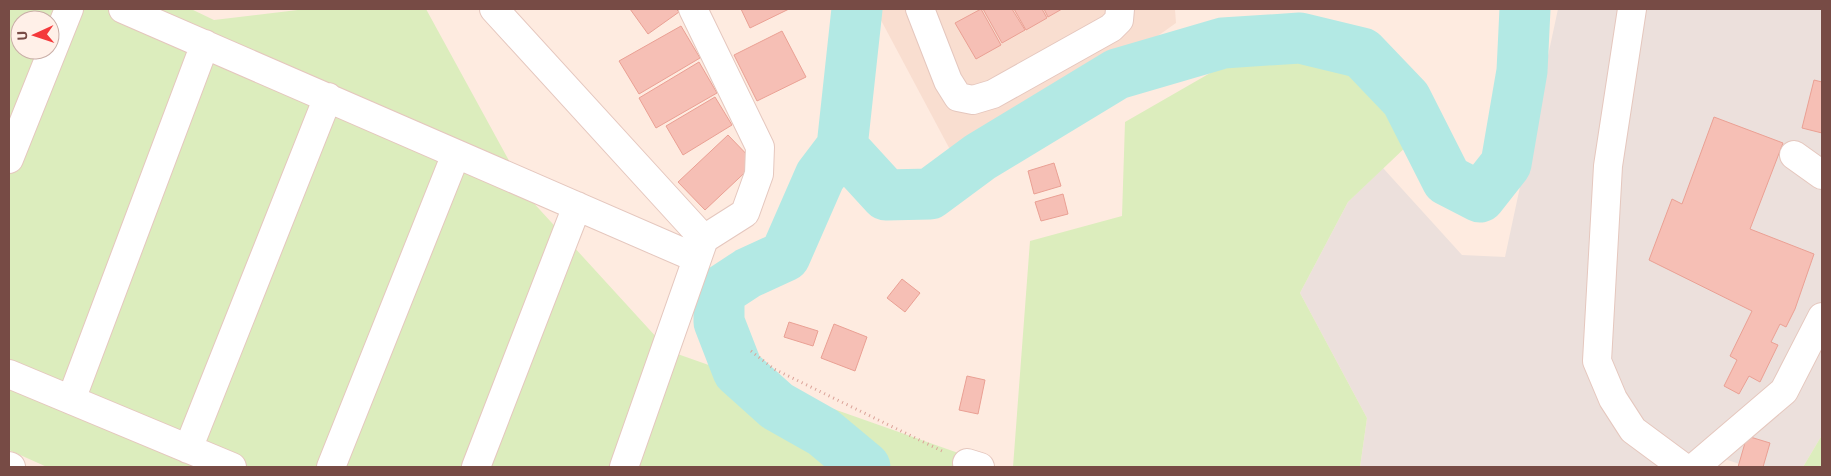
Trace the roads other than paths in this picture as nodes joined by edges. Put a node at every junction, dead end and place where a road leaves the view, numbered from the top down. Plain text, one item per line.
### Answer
1 (69, 9) edge
2 (123, 9) edge
3 (494, 9) edge
4 (693, 9) edge
5 (920, 9) edge
6 (1120, 9) edge
7 (1632, 9) edge
8 (206, 44) junction
9 (328, 98) junction
10 (456, 154) junction
11 (1794, 155) dead end
12 (9, 159) edge
13 (1822, 174) edge
14 (577, 206) junction
15 (700, 248) junction
16 (1822, 317) edge
17 (9, 374) edge
18 (71, 400) junction
19 (188, 449) junction
20 (232, 467) edge
21 (330, 467) edge
22 (476, 467) edge
23 (624, 467) edge
24 (1683, 467) edge
25 (1695, 467) edge

1 - 12 street
2 - 8 street
3 - 15 street
4 - 15 street
5 - 6 street
7 - 24 street
8 - 9 street
8 - 18 street
9 - 10 street
9 - 19 street
10 - 14 street
10 - 21 street
11 - 13 street
14 - 15 street
14 - 22 street
15 - 23 street
16 - 25 street
17 - 18 street
18 - 19 street
19 - 20 street

